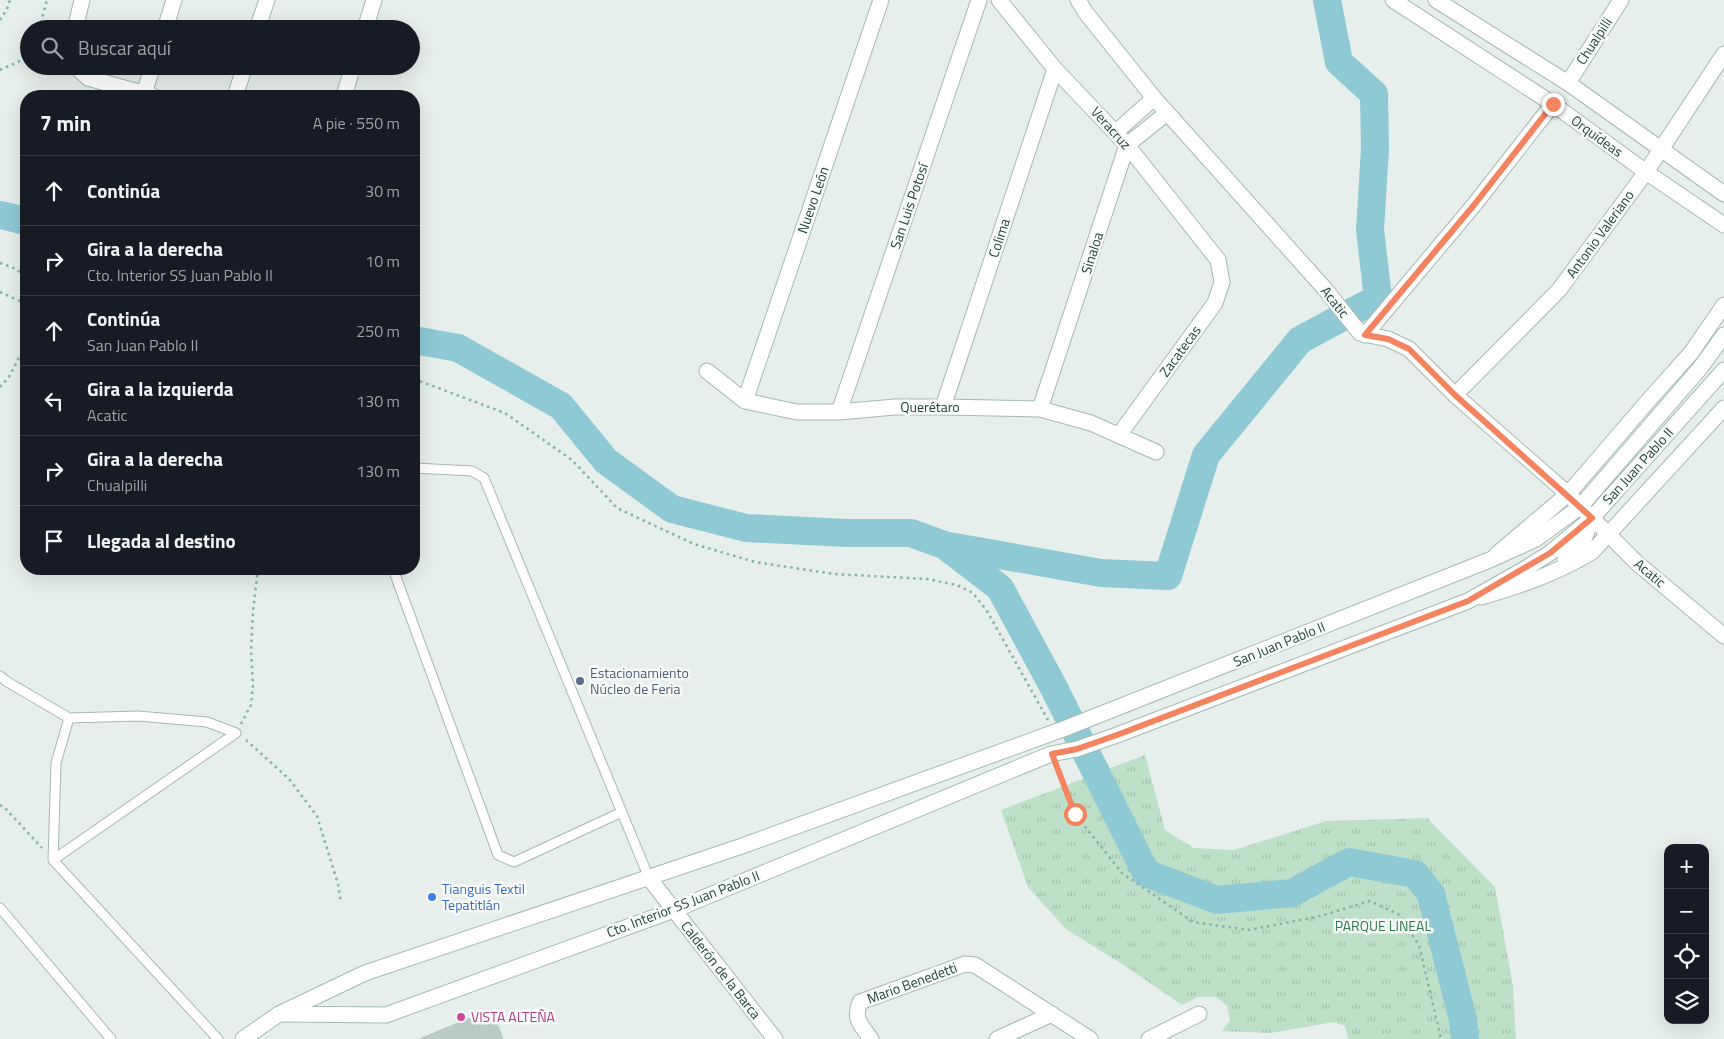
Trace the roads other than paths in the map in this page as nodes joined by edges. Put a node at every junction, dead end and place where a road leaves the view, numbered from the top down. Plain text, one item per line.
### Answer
1 (82, 0) edge
2 (174, 0) edge
3 (267, 0) edge
4 (374, 0) edge
5 (880, 0) edge
6 (979, 0) edge
7 (999, 0) edge
8 (1078, 0) edge
9 (1393, 0) edge
10 (1436, 0) edge
11 (1621, 0) edge
12 (77, 20) edge
13 (167, 20) edge
14 (260, 20) edge
15 (368, 20) edge
16 (1724, 54) edge
17 (1055, 68) junction
18 (85, 75) edge
19 (151, 75) edge
20 (242, 75) edge
21 (351, 75) edge
22 (1568, 83) junction
23 (130, 90) edge
24 (149, 90) edge
25 (237, 90) edge
26 (346, 90) edge
27 (1154, 98) junction
28 (1553, 104) junction
29 (1167, 113) junction
30 (1116, 132) junction
31 (1127, 145) junction
32 (1660, 149) junction
33 (1646, 172) junction
34 (1724, 194) edge
35 (1724, 225) edge
36 (1218, 260) joint
37 (1724, 305) edge
38 (1363, 334) junction
39 (1724, 335) edge
40 (1724, 370) edge
41 (707, 371) dead end
42 (1455, 395) junction
43 (745, 401) junction
44 (943, 407) junction
45 (1724, 408) edge
46 (1040, 409) junction
47 (840, 412) junction
48 (1119, 435) junction
49 (1156, 452) dead end
50 (420, 468) edge
51 (1568, 494) junction
52 (1580, 506) junction
53 (1592, 518) junction
54 (1608, 534) junction
55 (1492, 559) junction
56 (395, 575) edge
57 (1509, 589) junction
58 (1468, 601) junction
59 (1722, 629) edge
60 (0, 676) edge
61 (69, 718) junction
62 (1077, 749) joint
63 (622, 812) junction
64 (53, 860) junction
65 (649, 878) junction
66 (0, 908) edge
67 (674, 910) junction
68 (279, 1014) junction
69 (1052, 1014) junction
70 (1199, 1014) dead end
71 (111, 1039) edge
72 (218, 1039) edge
73 (243, 1039) edge
74 (775, 1039) edge
75 (871, 1039) edge
76 (997, 1039) edge
77 (1090, 1039) edge
78 (1149, 1039) edge

1 - 12 street
2 - 13 street
3 - 14 street
4 - 15 street
5 - 43 street, Nuevo León
6 - 47 street, San Luis Potosí
7 - 17 street, Veracruz
8 - 27 street, Acatic
9 - 28 street, Orquídeas
10 - 22 street, Orquídeas
11 - 22 street, Chualpilli
16 - 32 street, Antonio Valeriano
17 - 30 street, Veracruz
17 - 44 street, Colima
18 - 23 street
19 - 24 street
20 - 25 street
21 - 26 street
22 - 32 street, Orquídeas
27 - 29 street, Acatic
27 - 30 street
28 - 33 street, Orquídeas
28 - 38 street
29 - 31 street
29 - 38 street, Acatic
30 - 31 street, Veracruz
31 - 36 street, Veracruz
31 - 46 street, Sinaloa
32 - 33 street, Antonio Valeriano
32 - 34 street, Orquídeas
33 - 35 street, Orquídeas
33 - 42 street, Antonio Valeriano
36 - 48 street, Zacatecas
37 - 51 street, San Juan Pablo II
38 - 42 street, Acatic
39 - 52 street, San Juan Pablo II
40 - 53 street, San Juan Pablo II
41 - 43 street, Querétaro
42 - 51 street, Acatic
43 - 47 street, Querétaro
44 - 46 street, Querétaro
44 - 47 street, Querétaro
45 - 54 street, San Juan Pablo II
46 - 48 street, Querétaro
48 - 49 street, Querétaro
50 - 63 lane
51 - 52 street, Acatic
51 - 55 street, San Juan Pablo II
52 - 53 street, Acatic
52 - 55 street, San Juan Pablo II
53 - 54 street, Acatic
53 - 57 street
53 - 58 street, San Juan Pablo II
54 - 57 street, San Juan Pablo II
54 - 59 street, Acatic
55 - 65 street, San Juan Pablo II
56 - 63 lane
57 - 58 street, San Juan Pablo II
58 - 62 street, San Juan Pablo II
60 - 61 lane
61 - 64 lane
61 - 64 lane
62 - 67 street, Cto. Interior SS Juan Pablo II
63 - 65 lane
64 - 72 lane
65 - 67 street, Calderón de la Barca
65 - 68 street
66 - 71 lane
67 - 68 street, Cto. Interior SS Juan Pablo II
67 - 74 street, Calderón de la Barca
68 - 73 street
69 - 75 street, Mario Benedetti
69 - 76 street
69 - 77 street
70 - 78 street

